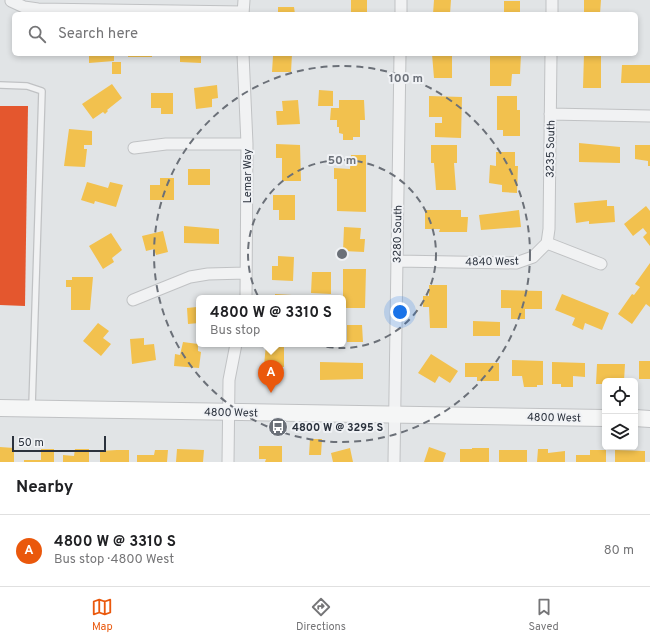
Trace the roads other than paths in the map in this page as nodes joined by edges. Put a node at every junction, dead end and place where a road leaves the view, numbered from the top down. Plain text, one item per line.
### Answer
1 (244, 0) edge
2 (401, 0) edge
3 (552, 0) edge
4 (11, 1) dead end
5 (192, 12) edge
6 (243, 12) edge
7 (401, 12) edge
8 (552, 12) edge
9 (243, 56) edge
10 (400, 56) edge
11 (551, 56) edge
12 (0, 86) edge
13 (550, 114) junction
14 (650, 116) edge
15 (247, 144) junction
16 (134, 148) dead end
17 (547, 243) junction
18 (397, 261) junction
19 (601, 264) dead end
20 (246, 273) junction
21 (246, 295) edge
22 (132, 300) dead end
23 (235, 347) edge
24 (0, 408) edge
25 (32, 409) junction
26 (229, 412) junction
27 (394, 414) junction
28 (602, 418) edge
29 (638, 418) edge
30 (650, 419) edge
31 (228, 462) edge
32 (394, 462) edge

1 - 6 street
2 - 7 street
3 - 8 street
4 - 5 street
9 - 15 street, Lemar Way
10 - 18 street, 3280 South
11 - 13 street, 3235 South
12 - 25 lane
13 - 14 street
13 - 17 street, 3235 South
15 - 16 street
15 - 20 street, Lemar Way
17 - 18 street, 4840 West
17 - 19 street
18 - 27 street, 3280 South
20 - 21 street, Lemar Way
20 - 22 street
23 - 26 street
24 - 25 main road, 4800 West
25 - 26 main road, 4800 West
26 - 27 main road, 4800 West
26 - 31 street
27 - 28 main road, 4800 West
27 - 32 street, 3280 South
29 - 30 main road

